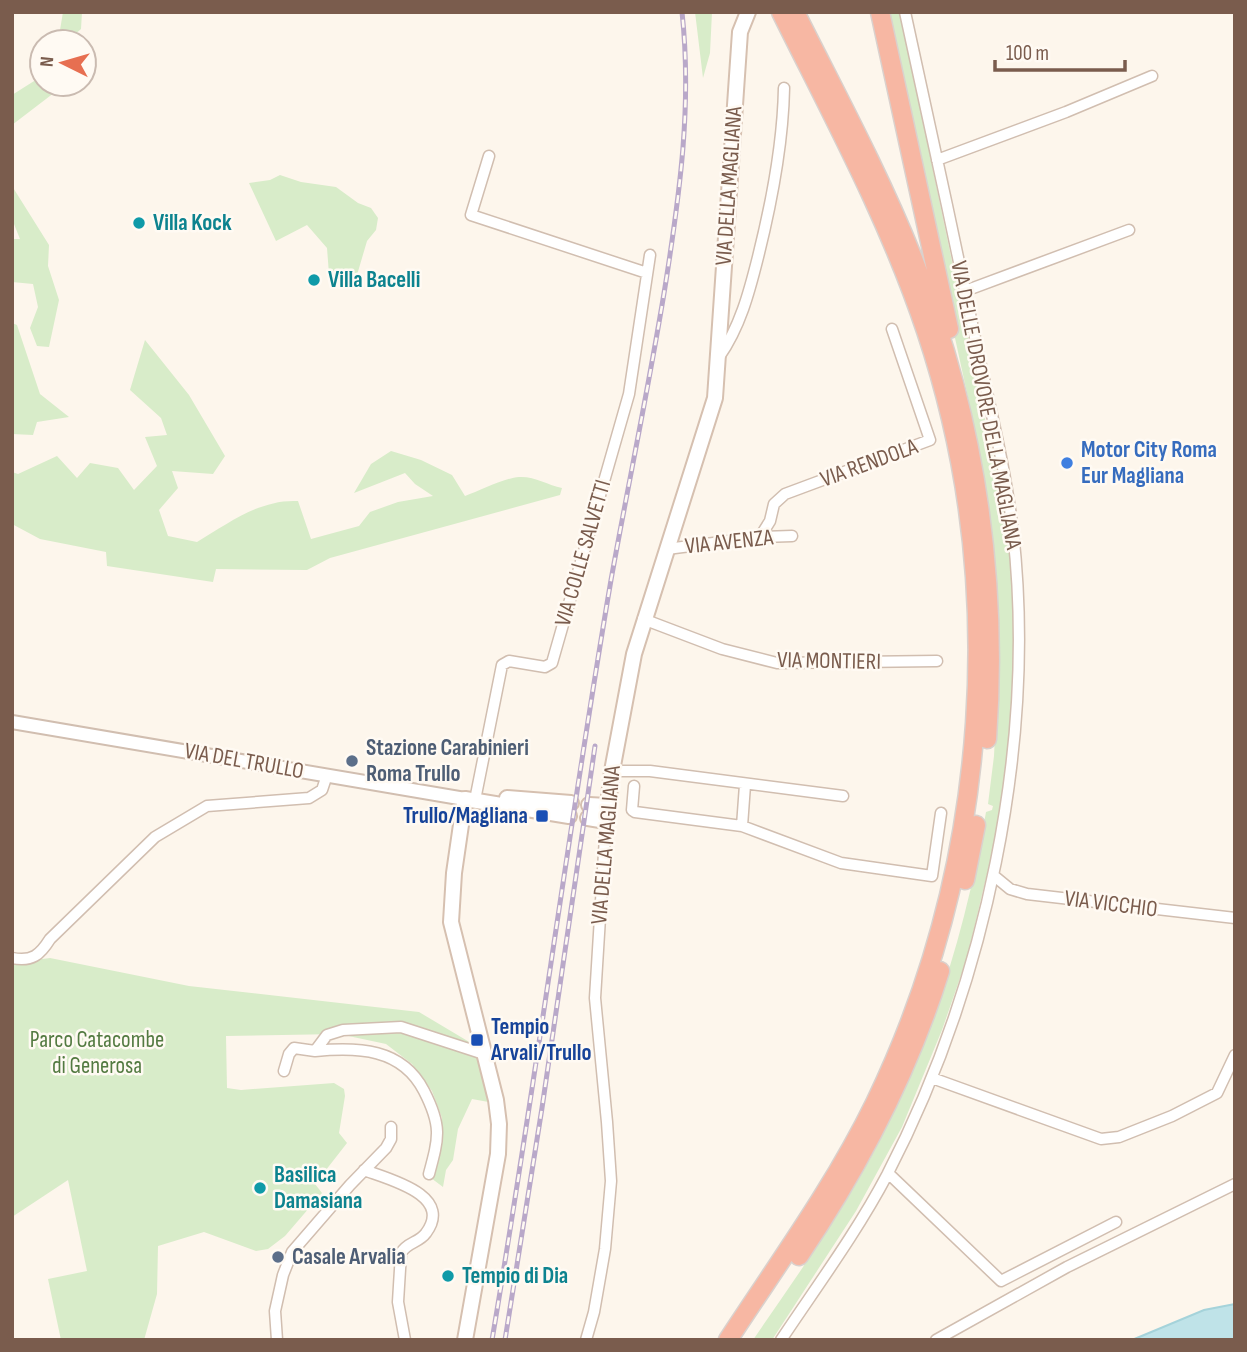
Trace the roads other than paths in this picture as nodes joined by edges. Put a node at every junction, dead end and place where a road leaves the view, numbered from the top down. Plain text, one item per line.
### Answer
1 (748, 12) edge
2 (781, 12) edge
3 (795, 12) edge
4 (880, 12) edge
5 (905, 12) edge
6 (1152, 76) dead end
7 (784, 88) dead end
8 (489, 156) dead end
9 (937, 160) junction
10 (1129, 230) dead end
11 (650, 256) dead end
12 (647, 273) junction
13 (965, 291) junction
14 (892, 329) dead end
15 (717, 360) junction
16 (966, 429) junction
17 (792, 536) dead end
18 (760, 537) junction
19 (667, 549) junction
20 (643, 619) junction
21 (937, 661) dead end
22 (12, 722) edge
23 (611, 771) junction
24 (327, 775) junction
25 (745, 785) junction
26 (634, 786) dead end
27 (843, 796) dead end
28 (470, 799) junction
29 (570, 809) dead end
30 (588, 811) dead end
31 (607, 813) junction
32 (941, 813) dead end
33 (742, 826) junction
34 (993, 875) junction
35 (1235, 918) edge
36 (12, 958) edge
37 (315, 1051) junction
38 (484, 1054) junction
39 (1235, 1055) edge
40 (284, 1071) dead end
41 (932, 1078) junction
42 (391, 1127) dead end
43 (365, 1170) junction
44 (888, 1173) junction
45 (429, 1174) dead end
46 (1232, 1186) edge
47 (1116, 1222) dead end
48 (277, 1340) edge
49 (405, 1340) edge
50 (465, 1340) edge
51 (586, 1340) edge
52 (728, 1340) edge
53 (742, 1340) edge
54 (781, 1340) edge
55 (936, 1340) edge

1 - 15 main road, VIA DELLA MAGLIANA
2 - 52 highway
3 - 16 highway
4 - 16 highway
5 - 9 street, VIA DELLE IDROVORE DELLA MAGLIANA
6 - 9 street
7 - 15 street, VIA DELLA MAGLIANA
8 - 12 street
9 - 13 street, VIA DELLE IDROVORE DELLA MAGLIANA
10 - 13 street
11 - 12 street, VIA COLLE SALVETTI
12 - 28 street, VIA COLLE SALVETTI
13 - 34 street, VIA DELLE IDROVORE DELLA MAGLIANA
14 - 18 street, VIA RENDOLA
15 - 19 main road, VIA DELLA MAGLIANA
16 - 53 highway
17 - 18 street, VIA AVENZA
18 - 19 street, VIA AVENZA
19 - 20 main road, VIA DELLA MAGLIANA
20 - 21 street, VIA MONTIERI
20 - 23 main road, VIA DELLA MAGLIANA
22 - 24 street, VIA DEL TRULLO
23 - 25 street
23 - 31 main road, VIA DELLA MAGLIANA
24 - 28 street, VIA DEL TRULLO
24 - 36 street
25 - 27 street
25 - 33 street
26 - 33 street
28 - 29 main road, VIA DEL TRULLO
28 - 38 main road
30 - 31 main road
31 - 51 street, VIA DELLA MAGLIANA
32 - 33 street
34 - 35 street, VIA VICCHIO
34 - 41 street, VIA DELLE IDROVORE DELLA MAGLIANA
37 - 38 street
37 - 40 street
37 - 45 street
38 - 50 main road
39 - 41 street
41 - 44 street, VIA DELLE IDROVORE DELLA MAGLIANA
42 - 43 street
43 - 48 street
43 - 49 street
44 - 47 street
44 - 54 street, VIA DELLE IDROVORE DELLA MAGLIANA
46 - 55 street

